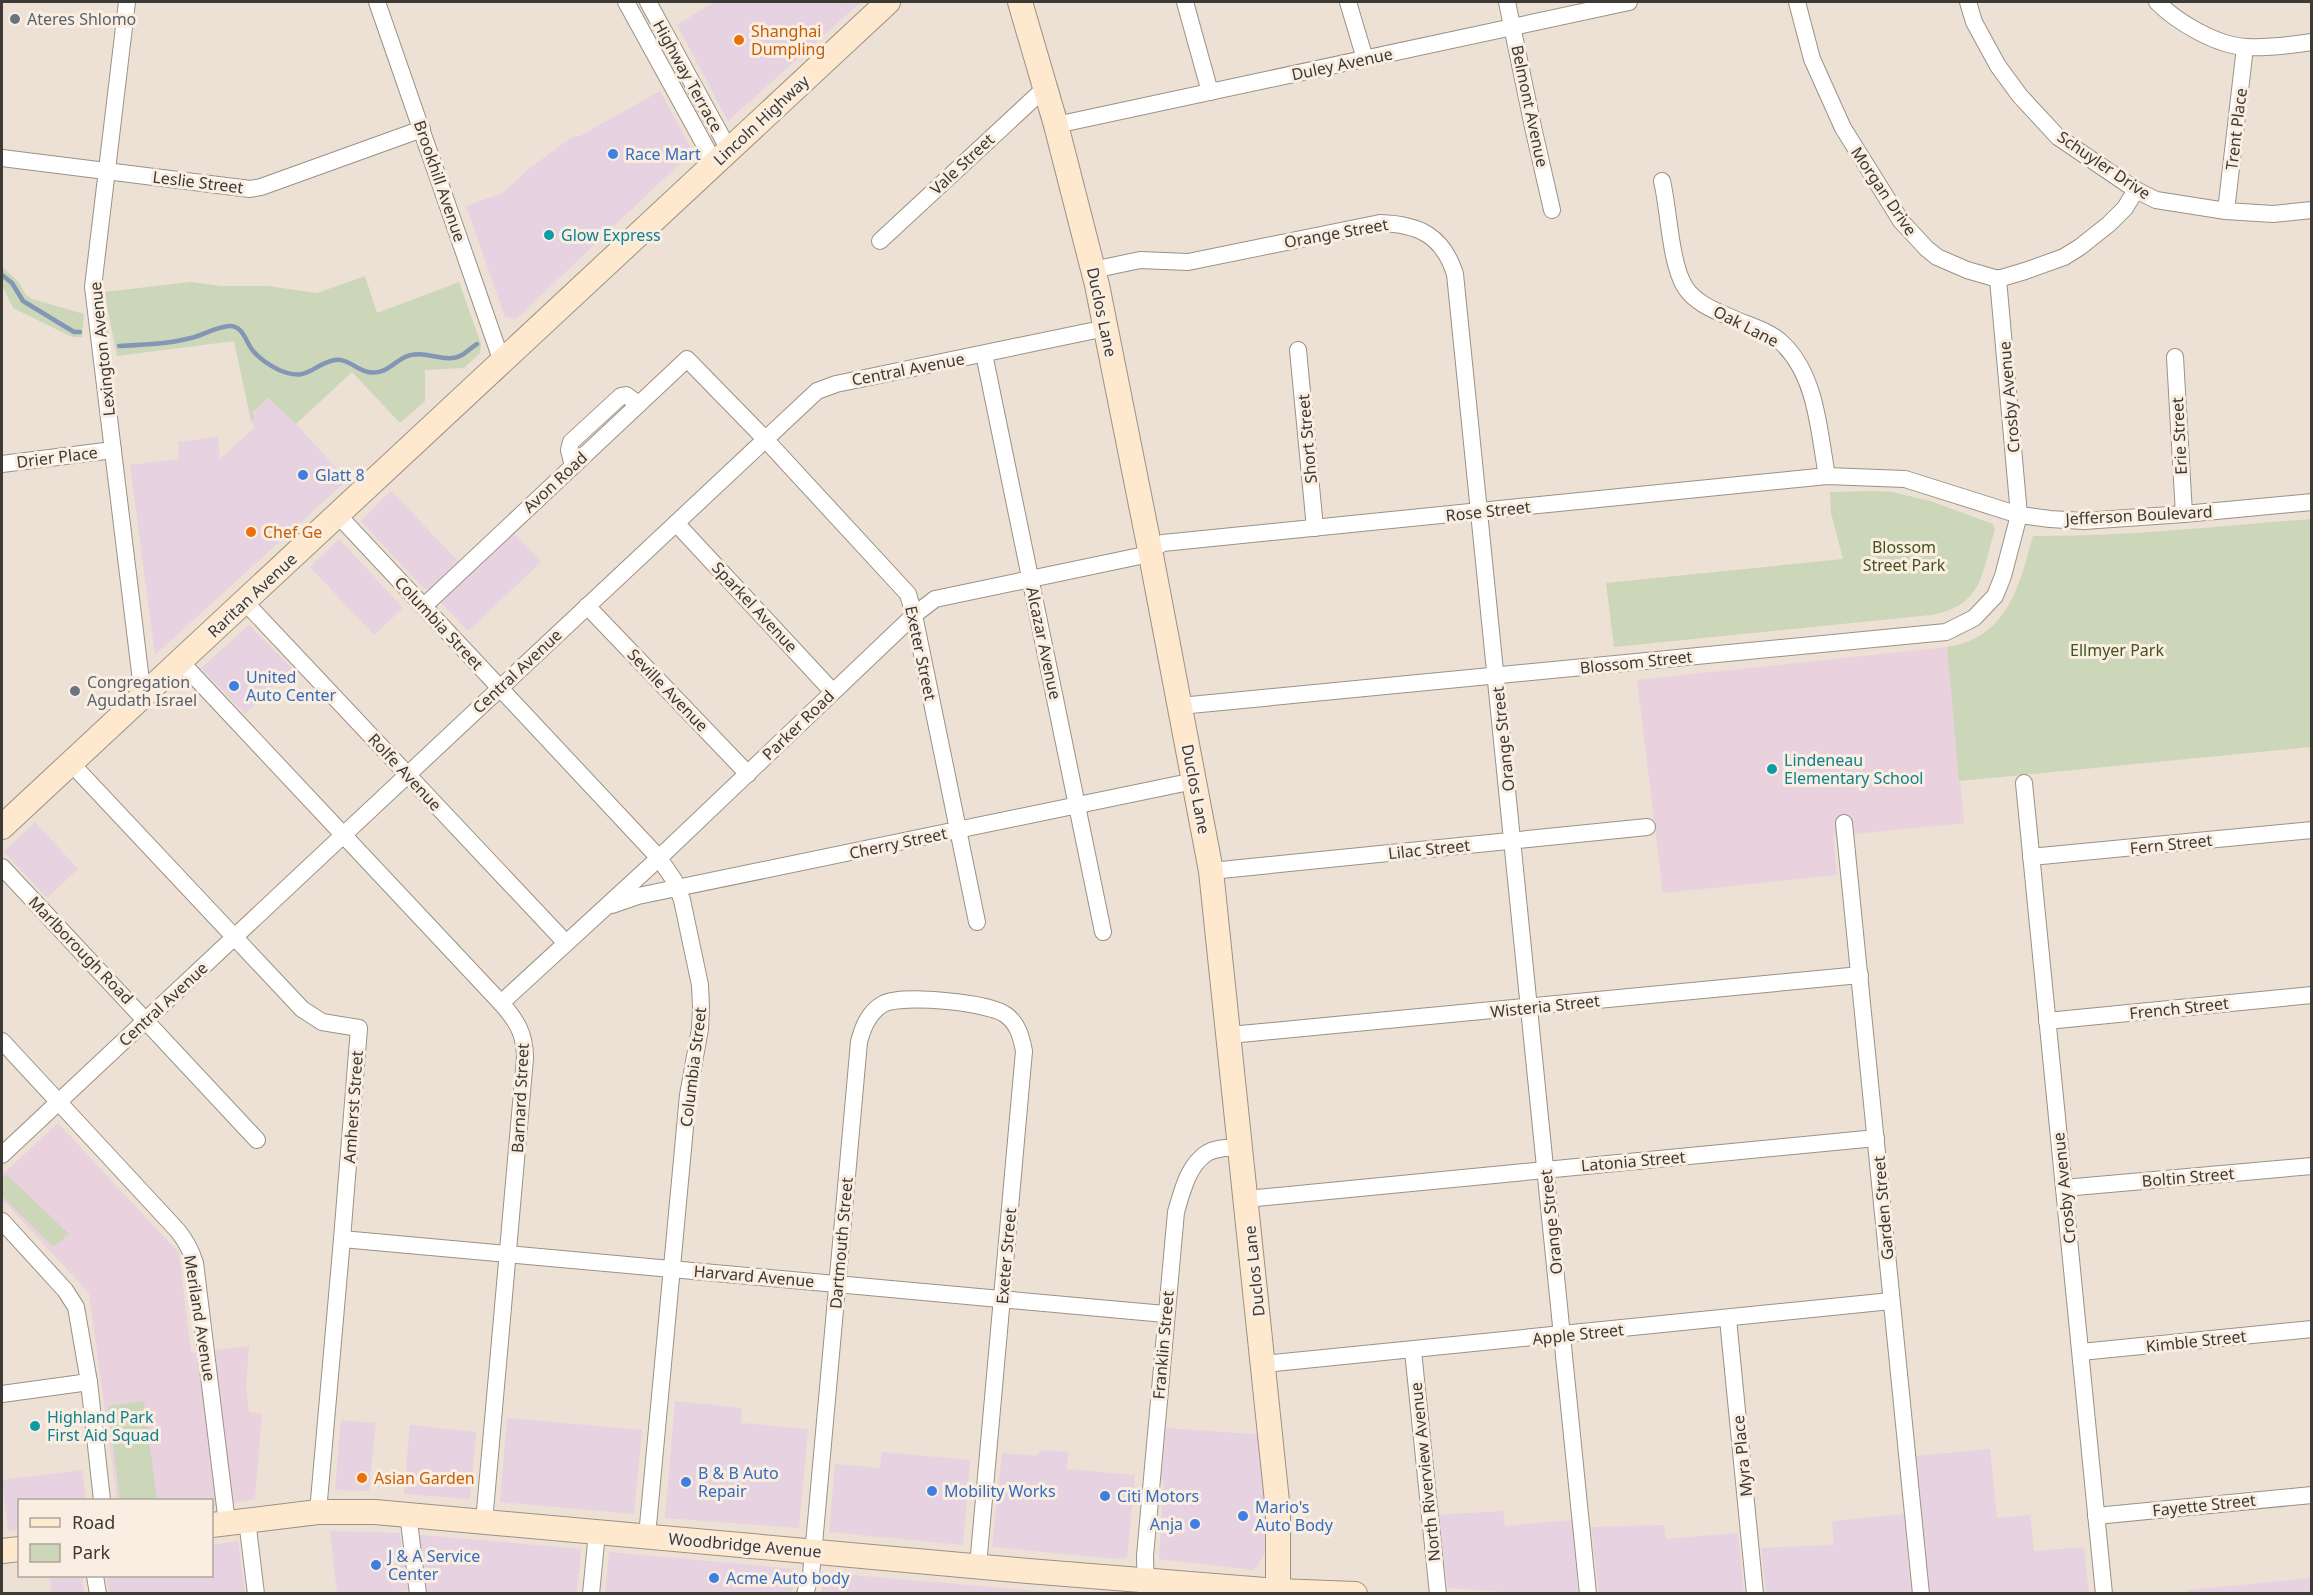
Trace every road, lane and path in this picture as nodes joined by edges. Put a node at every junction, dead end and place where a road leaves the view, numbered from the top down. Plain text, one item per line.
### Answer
1 (127, 2) edge
2 (377, 2) edge
3 (626, 2) edge
4 (648, 2) edge
5 (887, 2) edge
6 (1020, 2) edge
7 (1185, 2) edge
8 (1348, 2) edge
9 (1508, 2) edge
10 (1629, 2) edge
11 (1797, 2) edge
12 (1968, 2) edge
13 (2157, 2) edge
14 (1514, 28) junction
15 (2312, 42) edge
16 (2245, 47) junction
17 (1365, 59) junction
18 (1045, 88) junction
19 (1210, 92) junction
20 (1056, 125) junction
21 (422, 129) junction
22 (722, 157) junction
23 (2, 158) edge
24 (106, 171) junction
25 (1662, 181) dead end
26 (2136, 190) junction
27 (1552, 210) dead end
28 (2312, 210) edge
29 (2226, 211) junction
30 (880, 241) dead end
31 (1093, 270) junction
32 (1998, 279) junction
33 (1106, 328) junction
34 (1298, 350) dead end
35 (984, 354) junction
36 (2175, 357) dead end
37 (687, 359) joint
38 (502, 362) junction
39 (765, 439) junction
40 (113, 450) junction
41 (2, 464) edge
42 (1827, 476) junction
43 (2312, 502) edge
44 (1481, 512) junction
45 (338, 514) junction
46 (2184, 514) junction
47 (2019, 515) junction
48 (676, 523) junction
49 (1315, 528) junction
50 (1150, 550) junction
51 (1031, 580) junction
52 (244, 601) junction
53 (424, 606) junction
54 (587, 606) junction
55 (914, 615) junction
56 (181, 662) junction
57 (1497, 675) junction
58 (500, 687) junction
59 (834, 692) junction
60 (142, 697) junction
61 (1180, 706) junction
62 (70, 762) junction
63 (748, 774) junction
64 (407, 775) junction
65 (1194, 781) junction
66 (2024, 783) dead end
67 (1079, 806) junction
68 (1844, 823) dead end
69 (2, 827) edge
70 (1647, 827) dead end
71 (959, 830) junction
72 (2312, 830) edge
73 (342, 836) junction
74 (1513, 840) junction
75 (2031, 857) junction
76 (659, 858) junction
77 (2, 867) edge
78 (1211, 871) junction
79 (678, 888) junction
80 (602, 909) junction
81 (977, 922) dead end
82 (1104, 932) dead end
83 (234, 936) junction
84 (566, 943) junction
85 (1860, 975) junction
86 (2312, 995) edge
87 (944, 1002) joint
88 (501, 1003) junction
89 (1530, 1007) junction
90 (146, 1019) junction
91 (2047, 1022) junction
92 (1230, 1035) junction
93 (2, 1041) edge
94 (59, 1102) junction
95 (1876, 1138) junction
96 (257, 1140) dead end
97 (1240, 1147) junction
98 (2, 1155) edge
99 (2312, 1166) edge
100 (1546, 1169) junction
101 (2064, 1188) junction
102 (1246, 1198) junction
103 (2, 1221) edge
104 (342, 1239) junction
105 (508, 1255) junction
106 (672, 1269) junction
107 (837, 1284) junction
108 (1002, 1299) junction
109 (1891, 1301) junction
110 (1165, 1314) junction
111 (1728, 1319) junction
112 (2312, 1329) edge
113 (1564, 1335) junction
114 (1413, 1351) junction
115 (2081, 1352) junction
116 (1264, 1364) junction
117 (89, 1382) junction
118 (2, 1394) edge
119 (2312, 1495) edge
120 (102, 1499) edge
121 (318, 1512) junction
122 (408, 1514) junction
123 (2096, 1516) junction
124 (228, 1522) edge
125 (484, 1522) junction
126 (597, 1532) junction
127 (647, 1536) junction
128 (18, 1549) edge
129 (2, 1551) edge
130 (814, 1551) junction
131 (978, 1566) junction
132 (95, 1577) edge
133 (1146, 1587) edge
134 (1282, 1592) edge
135 (98, 1593) edge
136 (256, 1593) edge
137 (418, 1593) edge
138 (591, 1593) edge
139 (806, 1593) edge
140 (1355, 1593) edge
141 (1438, 1593) edge
142 (1588, 1593) edge
143 (1755, 1593) edge
144 (1921, 1593) edge
145 (2104, 1593) edge

1 - 24 street, Lexington Avenue
2 - 21 street, Brookhill Avenue
3 - 22 street, Highway Terrace
4 - 22 street, Highway Terrace
5 - 22 main road, Lincoln Highway
6 - 18 main road, Duclos Lane
7 - 19 street
8 - 17 street
9 - 14 street, Belmont Avenue
10 - 14 street, Duley Avenue
11 - 32 street, Morgan Drive
12 - 26 street, Schuyler Drive
13 - 16 street
14 - 17 street, Duley Avenue
14 - 27 street, Belmont Avenue
15 - 16 street
16 - 29 street, Trent Place
17 - 19 street, Duley Avenue
18 - 20 main road, Duclos Lane
18 - 30 street, Vale Street
19 - 20 street, Duley Avenue
20 - 31 main road, Duclos Lane
21 - 24 street, Leslie Street
21 - 38 street, Brookhill Avenue
22 - 38 main road, Lincoln Highway
23 - 24 street, Leslie Street
24 - 40 street, Lexington Avenue
25 - 42 street, Oak Lane
26 - 29 street, Schuyler Drive
26 - 32 street
28 - 29 street, Schuyler Drive
31 - 33 main road, Duclos Lane
31 - 44 street, Orange Street
32 - 47 street, Crosby Avenue
33 - 35 street, Central Avenue
33 - 50 main road, Duclos Lane
34 - 49 street, Short Street
35 - 39 street, Central Avenue
35 - 51 street, Alcazar Avenue
36 - 46 street, Erie Street
37 - 39 street, Exeter Street
37 - 53 street, Avon Road
38 - 45 main road, Raritan Avenue
39 - 48 street, Central Avenue
39 - 55 street, Exeter Street
40 - 41 street, Drier Place
40 - 60 street, Lexington Avenue
42 - 44 street, Rose Street
42 - 47 street, Jefferson Boulevard
43 - 46 street, Jefferson Boulevard
44 - 49 street, Rose Street
44 - 57 street, Orange Street
45 - 52 main road, Raritan Avenue
45 - 53 street, Columbia Street
46 - 47 street, Jefferson Boulevard
47 - 57 street, Blossom Street
48 - 54 street, Central Avenue
48 - 59 street, Sparkel Avenue
49 - 50 street, Rose Street
50 - 51 street, Parker Road
50 - 61 main road, Duclos Lane
51 - 55 street, Parker Road
51 - 67 street, Alcazar Avenue
52 - 56 main road, Raritan Avenue
52 - 64 street, Rolfe Avenue
53 - 58 street, Columbia Street
54 - 58 street, Central Avenue
54 - 63 street, Seville Avenue
55 - 59 street, Parker Road
55 - 71 street, Exeter Street
56 - 60 main road, Raritan Avenue
56 - 73 street, Barnard Street
57 - 61 street, Blossom Street
57 - 74 street, Orange Street
58 - 64 street, Central Avenue
58 - 76 street, Columbia Street
59 - 63 street, Parker Road
60 - 62 main road, Raritan Avenue
61 - 65 main road, Duclos Lane
62 - 69 main road, Raritan Avenue
62 - 83 street, Amherst Street
63 - 76 street, Parker Road
64 - 73 street, Central Avenue
64 - 84 street, Rolfe Avenue
65 - 67 street, Cherry Street
65 - 78 main road, Duclos Lane
66 - 75 street, Crosby Avenue
67 - 71 street, Cherry Street
67 - 82 street, Alcazar Avenue
68 - 85 street, Garden Street
70 - 74 street, Lilac Street
71 - 79 street, Cherry Street
71 - 81 street, Exeter Street
72 - 75 street, Fern Street
73 - 83 street, Central Avenue
73 - 88 street, Barnard Street
74 - 78 street, Lilac Street
74 - 89 street, Orange Street
75 - 91 street, Crosby Avenue
76 - 79 street, Columbia Street
76 - 80 street, Parker Road
77 - 90 street, Marlborough Road
78 - 92 main road, Duclos Lane
79 - 80 street, Cherry Street
79 - 106 street, Columbia Street
80 - 84 street, Parker Road
83 - 90 street, Central Avenue
83 - 104 street, Amherst Street
84 - 88 street, Parker Road
85 - 89 street, Wisteria Street
85 - 95 street, Garden Street
86 - 91 street, French Street
87 - 107 street, Dartmouth Street
87 - 108 street, Exeter Street
88 - 105 street, Barnard Street
89 - 92 street, Wisteria Street
89 - 100 street, Orange Street
90 - 94 street, Central Avenue
90 - 96 street, Marlborough Road
91 - 101 street, Crosby Avenue
92 - 97 main road, Duclos Lane
93 - 94 street, Meriland Avenue
94 - 98 street, Central Avenue
94 - 124 street, Meriland Avenue
95 - 100 street, Latonia Street
95 - 109 street, Garden Street
97 - 102 main road, Duclos Lane
97 - 110 street, Franklin Street
99 - 101 street, Boltin Street
100 - 102 street, Latonia Street
100 - 113 street, Orange Street
101 - 115 street, Crosby Avenue
102 - 116 main road, Duclos Lane
103 - 117 street
104 - 105 street, Harvard Avenue
104 - 121 street, Amherst Street
105 - 106 street, Harvard Avenue
105 - 125 street, Barnard Street
106 - 107 street, Harvard Avenue
106 - 127 street, Columbia Street
107 - 108 street, Harvard Avenue
107 - 130 street, Dartmouth Street
108 - 110 street, Harvard Avenue
108 - 131 street, Exeter Street
109 - 111 street, Apple Street
109 - 144 street, Garden Street
110 - 133 street, Franklin Street
111 - 113 street, Apple Street
111 - 143 street, Myra Place
112 - 115 street, Kimble Street
113 - 114 street, Apple Street
113 - 142 street, Orange Street
114 - 116 street, Apple Street
114 - 141 street, North Riverview Avenue
115 - 123 street, Crosby Avenue
116 - 134 main road, Duclos Lane
117 - 118 street
117 - 120 street
119 - 123 street, Fayette Street
121 - 122 main road, Woodbridge Avenue
121 - 124 main road, Woodbridge Avenue
122 - 125 main road, Woodbridge Avenue
122 - 137 street
123 - 145 street, Crosby Avenue
124 - 136 street, Meriland Avenue
125 - 126 main road, Woodbridge Avenue
126 - 127 main road, Woodbridge Avenue
126 - 138 street
127 - 130 main road, Woodbridge Avenue
128 - 129 main road
130 - 131 main road, Woodbridge Avenue
130 - 139 street, Dartmouth Street
131 - 133 main road, Woodbridge Avenue
132 - 135 street
133 - 134 main road, Woodbridge Avenue
134 - 140 main road, Woodbridge Avenue

